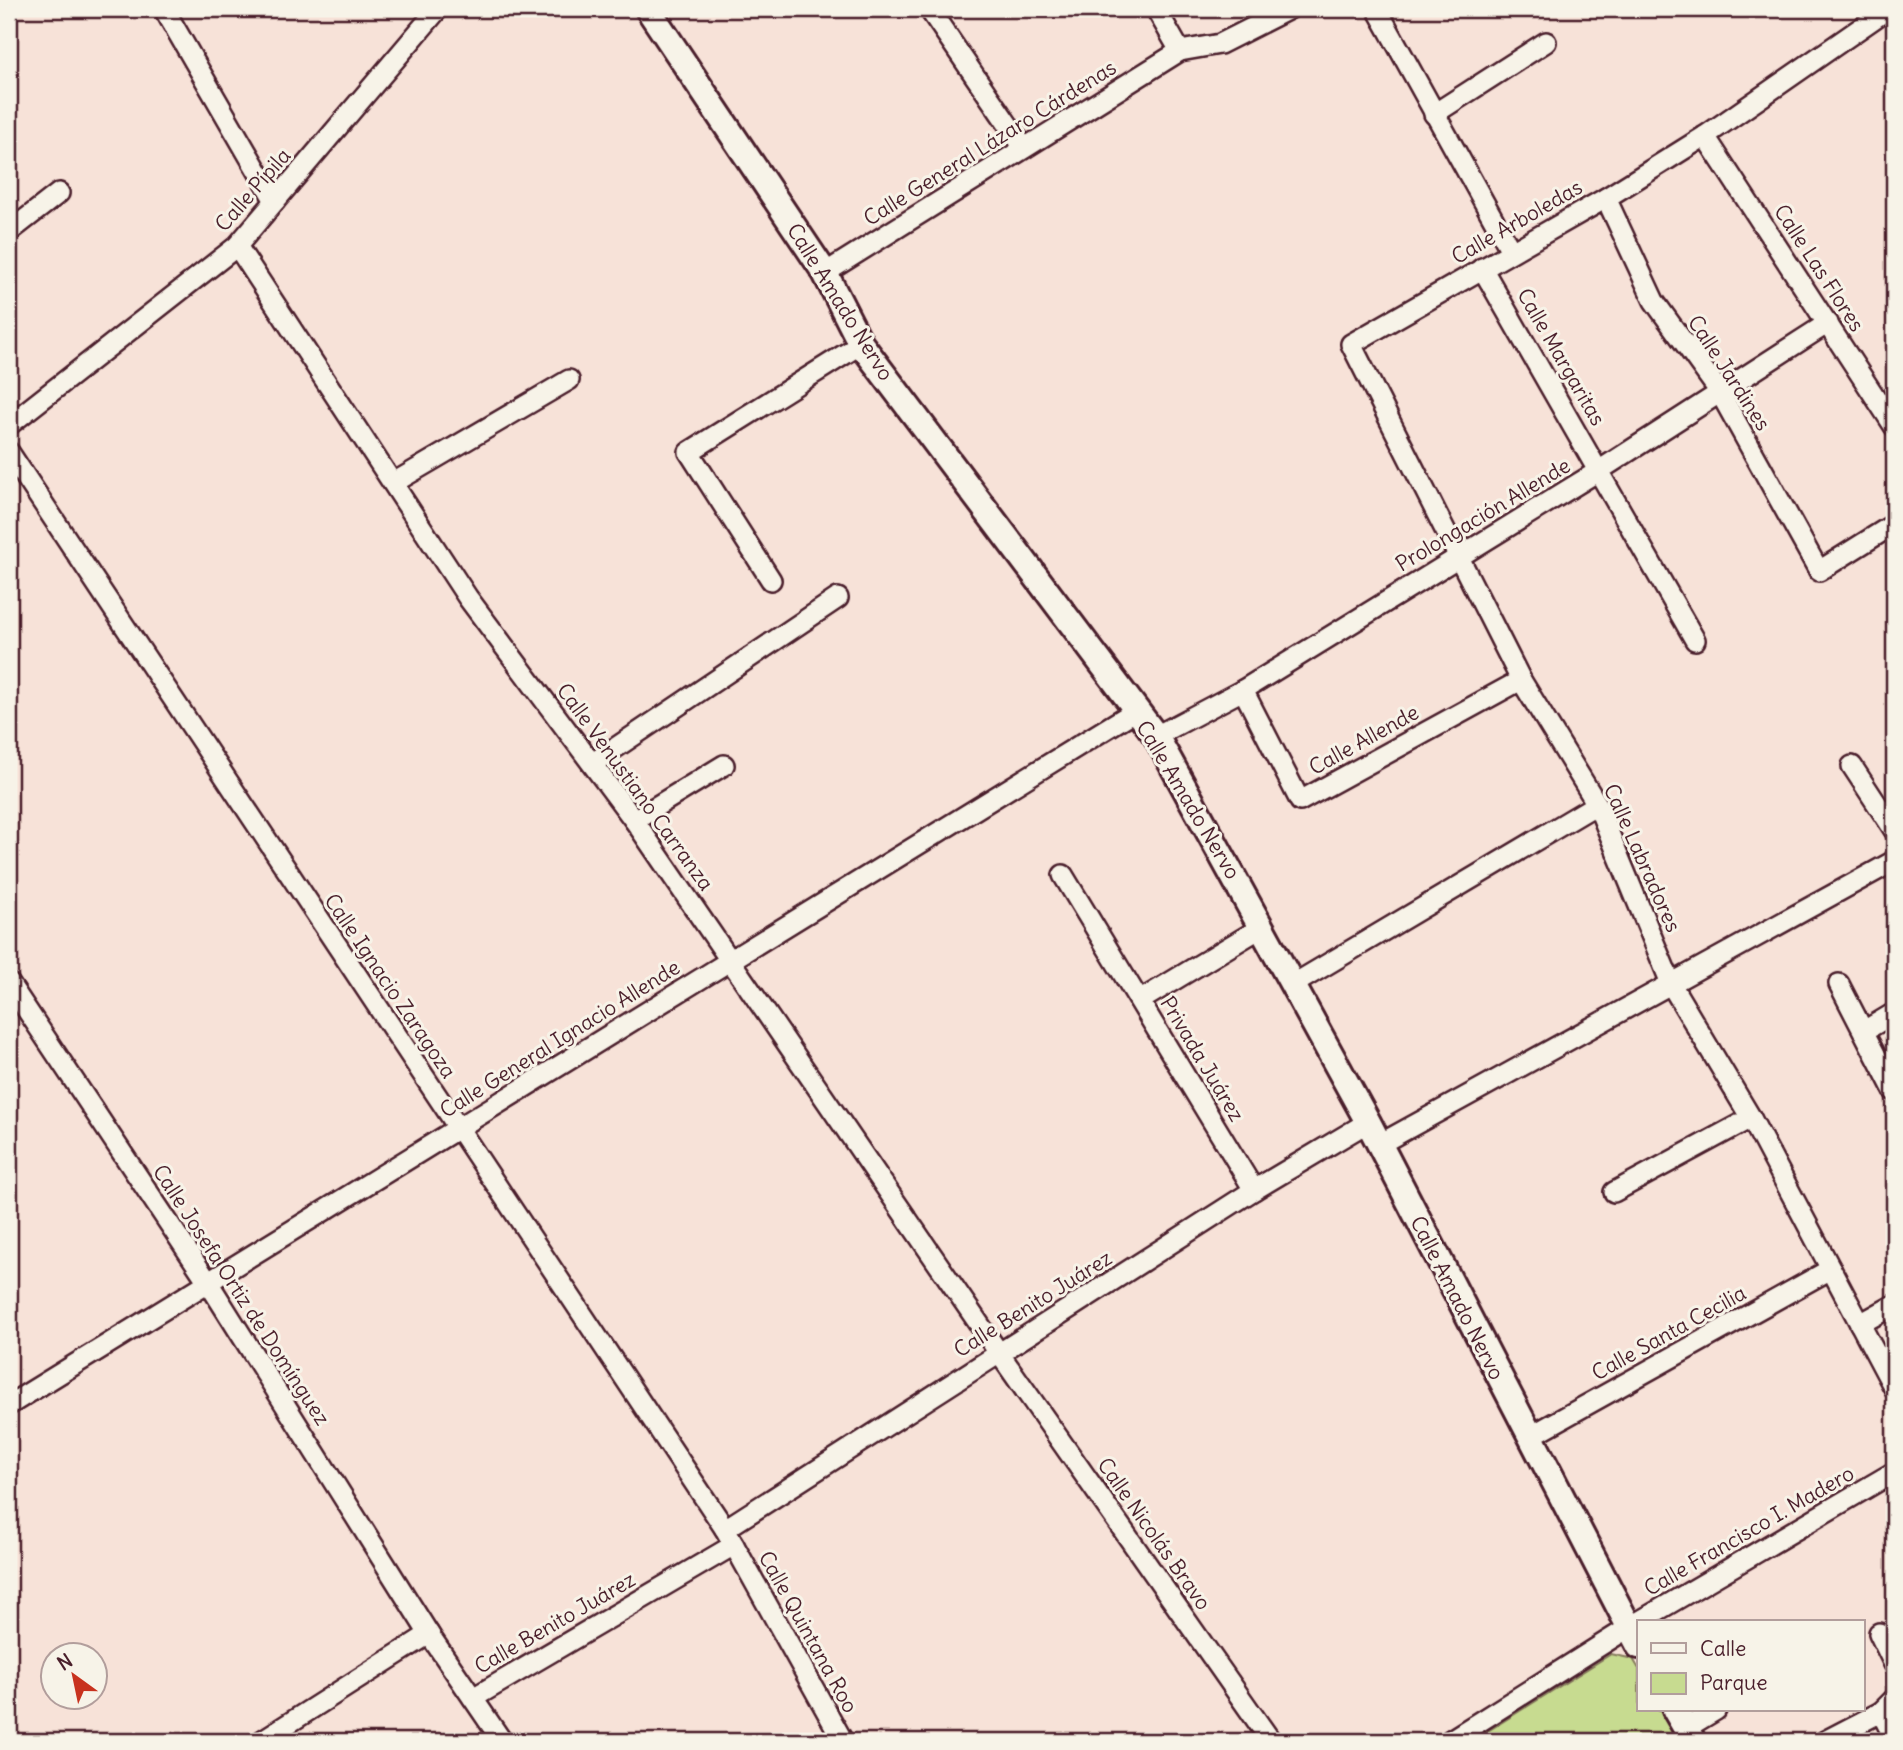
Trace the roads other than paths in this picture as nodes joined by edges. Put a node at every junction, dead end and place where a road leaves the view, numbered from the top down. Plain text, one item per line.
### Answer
1 (164, 9) edge
2 (438, 9) edge
3 (648, 9) edge
4 (929, 9) edge
5 (1156, 9) edge
6 (1289, 9) edge
7 (1377, 9) edge
8 (1888, 9) edge
9 (1546, 41) dead end
10 (1180, 51) junction
11 (1434, 114) junction
12 (1705, 136) junction
13 (1024, 148) junction
14 (59, 193) dead end
15 (1606, 198) junction
16 (275, 201) junction
17 (9, 232) edge
18 (237, 246) junction
19 (1511, 251) junction
20 (1482, 268) junction
21 (825, 273) junction
22 (1828, 323) junction
23 (860, 344) junction
24 (1351, 344) joint
25 (569, 380) dead end
26 (1719, 391) junction
27 (9, 425) edge
28 (1894, 426) edge
29 (9, 452) edge
30 (1600, 470) junction
31 (395, 482) junction
32 (1894, 524) edge
33 (1457, 556) junction
34 (771, 580) dead end
35 (838, 598) dead end
36 (1695, 640) dead end
37 (1521, 680) junction
38 (1243, 690) junction
39 (1135, 711) junction
40 (1156, 736) junction
41 (593, 763) junction
42 (724, 765) dead end
43 (1852, 766) dead end
44 (1597, 804) junction
45 (634, 820) junction
46 (1894, 830) edge
47 (1894, 861) edge
48 (1063, 875) dead end
49 (1262, 927) junction
50 (731, 961) junction
51 (9, 983) edge
52 (1294, 984) junction
53 (1839, 984) dead end
54 (1672, 986) junction
55 (1141, 1000) junction
56 (1894, 1013) edge
57 (1864, 1031) junction
58 (1894, 1091) edge
59 (1751, 1118) junction
60 (1368, 1122) junction
61 (457, 1129) junction
62 (1378, 1145) junction
63 (1254, 1190) junction
64 (1614, 1192) dead end
65 (1831, 1269) junction
66 (208, 1282) junction
67 (1894, 1305) edge
68 (1860, 1324) junction
69 (999, 1353) junction
70 (1894, 1388) edge
71 (9, 1405) edge
72 (1529, 1437) junction
73 (1894, 1472) edge
74 (729, 1537) junction
75 (1661, 1620) edge
76 (1879, 1633) dead end
77 (429, 1634) junction
78 (1634, 1637) edge
79 (1894, 1664) edge
80 (473, 1698) junction
81 (1888, 1705) edge
82 (1712, 1712) edge
83 (1685, 1726) edge
84 (1894, 1738) edge
85 (261, 1741) edge
86 (502, 1741) edge
87 (843, 1741) edge
88 (1271, 1741) edge
89 (1449, 1741) edge
90 (1825, 1741) edge

1 - 16 street
2 - 16 street, Calle Pípila
3 - 21 street, Calle Amado Nervo
4 - 13 street
5 - 10 street
6 - 10 street
7 - 11 street
8 - 12 street, Calle Arboledas
9 - 11 street
10 - 13 street, Calle General Lázaro Cárdenas
11 - 19 street
12 - 15 street, Calle Arboledas
12 - 22 street, Calle Las Flores
13 - 21 street, Calle General Lázaro Cárdenas
14 - 17 street
15 - 19 street, Calle Arboledas
15 - 26 street, Calle Jardines
16 - 18 street, Calle Pípila
18 - 27 street, Calle Pípila
18 - 31 street, Calle Venustiano Carranza
19 - 20 street, Calle Arboledas
20 - 24 street, Calle Arboledas
20 - 30 street, Calle Margaritas
21 - 23 street, Calle Amado Nervo
22 - 26 street, Prolongación Allende
22 - 28 street, Calle Las Flores
23 - 34 street
23 - 39 street, Calle Amado Nervo
24 - 33 street, Calle Labradores
25 - 31 street
26 - 30 street, Prolongación Allende
26 - 32 street, Calle Jardines
29 - 61 street, Calle Ignacio Zaragoza
30 - 33 street, Prolongación Allende
30 - 36 street, Calle Margaritas
31 - 41 street, Calle Venustiano Carranza
33 - 37 street, Calle Labradores
33 - 38 street, Prolongación Allende
35 - 41 street
37 - 38 street, Calle Allende
37 - 44 street, Calle Labradores
38 - 40 street, Prolongación Allende
39 - 40 street, Calle Amado Nervo
39 - 50 street, Calle General Ignacio Allende
40 - 49 street, Calle Amado Nervo
41 - 45 street, Calle Venustiano Carranza
42 - 45 street
43 - 46 street
44 - 52 street
44 - 54 street, Calle Labradores
45 - 50 street, Calle Venustiano Carranza
47 - 54 street
48 - 55 street
49 - 52 street, Calle Amado Nervo
49 - 55 street, Privada Juárez
50 - 61 street, Calle General Ignacio Allende
50 - 69 street, Calle Venustiano Carranza
51 - 66 street, Calle Josefa Ortiz de Domínguez
52 - 60 street, Calle Amado Nervo
53 - 57 street
54 - 59 street, Calle Labradores
54 - 62 street
55 - 63 street, Privada Juárez
56 - 57 street
57 - 58 street
59 - 64 street
59 - 65 street, Calle Labradores
60 - 62 street, Calle Amado Nervo
60 - 63 street, Calle Benito Juárez
61 - 66 street, Calle General Ignacio Allende
61 - 74 street, Calle Ignacio Zaragoza
62 - 72 street, Calle Amado Nervo
63 - 69 street, Calle Benito Juárez
65 - 68 street, Calle Labradores
65 - 72 street, Calle Santa Cecilia
66 - 71 street, Calle General Ignacio Allende
66 - 77 street, Calle Josefa Ortiz de Domínguez
67 - 68 street
68 - 70 street, Calle Labradores
69 - 74 street, Calle Benito Juárez
69 - 88 street, Calle Nicolás Bravo
72 - 78 street, Calle Amado Nervo
73 - 75 street, Calle Francisco I. Madero
74 - 80 street, Calle Benito Juárez
74 - 87 street, Calle Quintana Roo
76 - 79 street
77 - 80 street, Calle Josefa Ortiz de Domínguez
77 - 85 street
78 - 89 street, Calle Francisco I. Madero
80 - 86 street, Calle Josefa Ortiz de Domínguez
81 - 84 street
81 - 90 street
82 - 83 street

